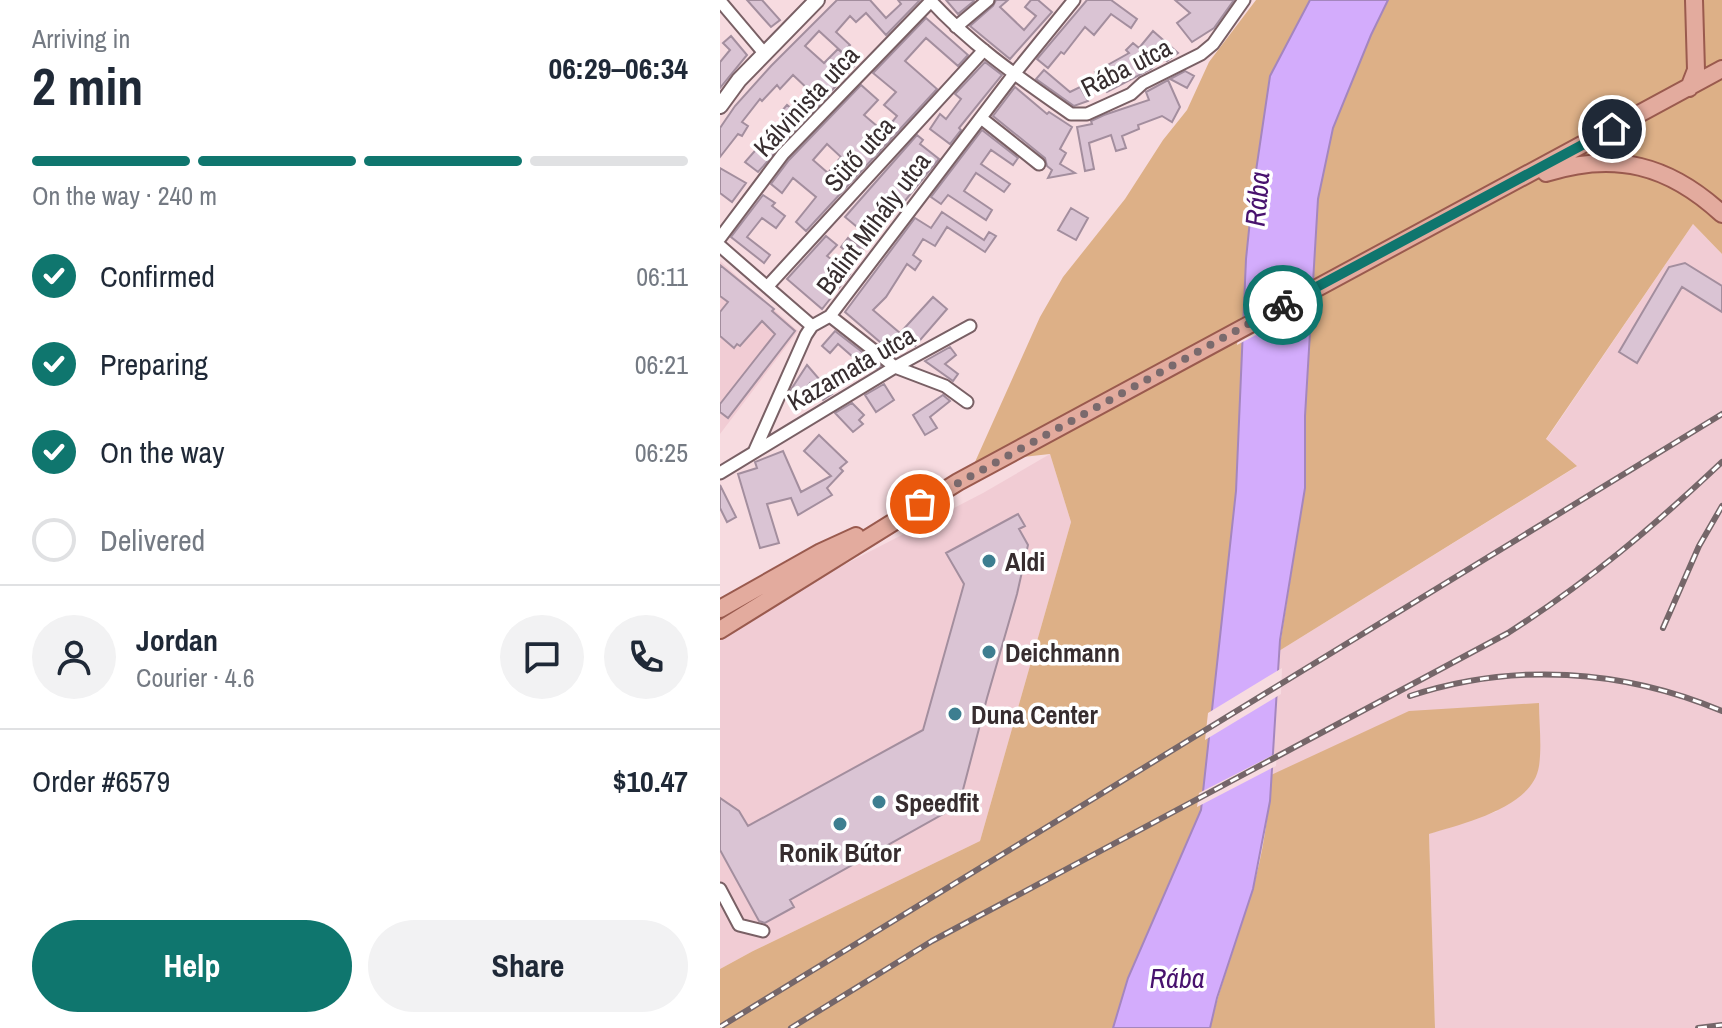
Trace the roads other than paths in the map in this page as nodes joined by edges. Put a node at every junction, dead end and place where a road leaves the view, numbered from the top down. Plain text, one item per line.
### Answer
1 (817, 0) edge
2 (930, 0) edge
3 (988, 0) edge
4 (1074, 0) edge
5 (1244, 0) edge
6 (1694, 0) edge
7 (720, 1) edge
8 (956, 27) junction
9 (984, 50) junction
10 (764, 53) junction
11 (1722, 69) edge
12 (1014, 74) junction
13 (1689, 88) junction
14 (720, 106) edge
15 (981, 118) junction
16 (1039, 164) dead end
17 (1510, 184) junction
18 (1722, 214) edge
19 (720, 238) edge
20 (720, 246) edge
21 (767, 287) junction
22 (830, 316) junction
23 (812, 326) junction
24 (970, 326) dead end
25 (895, 367) junction
26 (967, 402) dead end
27 (755, 450) junction
28 (720, 473) edge
29 (901, 516) junction
30 (720, 609) edge
31 (720, 630) edge
32 (720, 889) edge
33 (763, 931) dead end

1 - 10 street
2 - 8 street, Rába utca
2 - 19 street, Kálvinista utca
3 - 8 street
4 - 12 street, Bálint Mihály utca
5 - 12 street, Rába utca
6 - 13 main road
7 - 10 street
8 - 9 street, Rába utca
9 - 12 street, Rába utca
9 - 21 street, Sütő utca
10 - 14 street
11 - 13 main road
12 - 15 street, Bálint Mihály utca
13 - 17 main road
15 - 16 street
15 - 22 street, Bálint Mihály utca
17 - 18 main road
17 - 29 main road
20 - 21 street
21 - 23 street
22 - 23 street, Bálint Mihály utca
22 - 25 street
23 - 27 street, Bálint Mihály utca
24 - 25 street, Kazamata utca
25 - 26 street
25 - 27 street, Kazamata utca
27 - 28 street
29 - 30 main road
29 - 31 main road
32 - 33 street

